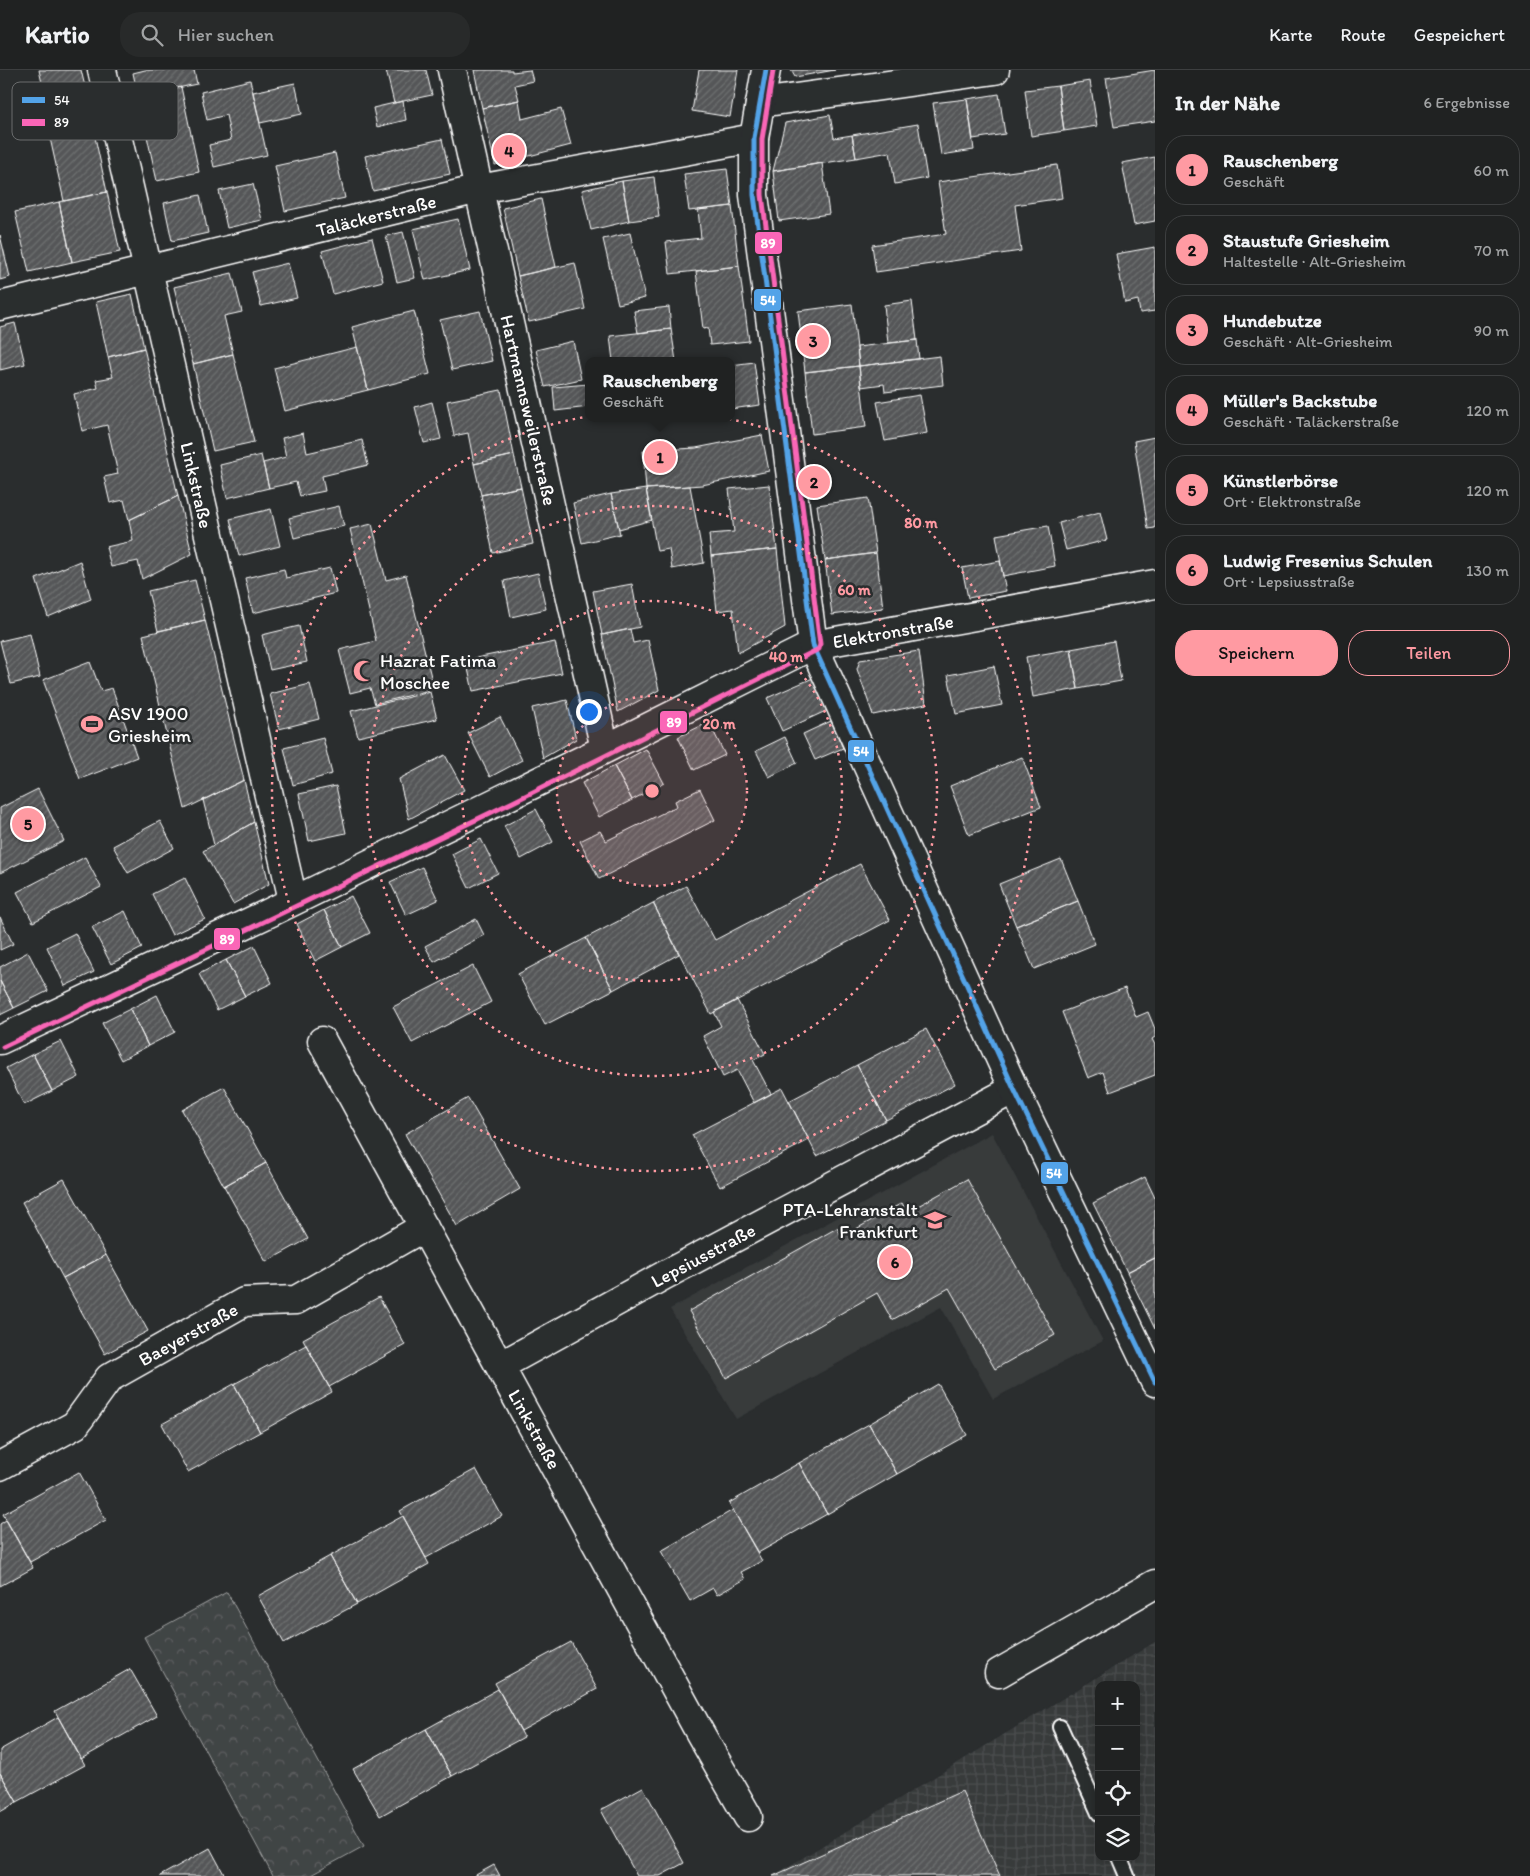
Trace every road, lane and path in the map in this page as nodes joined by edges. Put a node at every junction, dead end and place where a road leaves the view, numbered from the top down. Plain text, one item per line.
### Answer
1 (452, 70) edge
2 (766, 70) edge
3 (995, 70) edge
4 (760, 103) junction
5 (754, 138) junction
6 (118, 140) edge
7 (479, 189) junction
8 (147, 271) junction
9 (0, 306) edge
10 (1155, 584) edge
11 (813, 645) junction
12 (605, 749) junction
13 (293, 900) junction
14 (0, 1040) edge
15 (322, 1041) dead end
16 (1014, 1089) junction
17 (424, 1227) junction
18 (500, 1366) junction
19 (1155, 1382) edge
20 (0, 1466) edge
21 (1155, 1584) edge
22 (999, 1673) dead end
23 (1060, 1727) dead end
24 (1095, 1804) edge
25 (748, 1817) dead end
26 (1121, 1861) edge
27 (1127, 1876) edge

1 - 7 street, Hartmannsweilerstraße
2 - 4 street
3 - 4 street
4 - 5 street
5 - 7 street, Taläckerstraße
5 - 11 street
6 - 8 street, Linkstraße
7 - 8 street, Taläckerstraße
7 - 12 street, Hartmannsweilerstraße
8 - 9 street, Taläckerstraße
8 - 13 street, Linkstraße
10 - 11 street, Elektronstraße
11 - 12 street, Elektronstraße
11 - 16 street
12 - 13 street, Elektronstraße
13 - 14 street, Elektronstraße
15 - 17 street, Linkstraße
16 - 18 street, Lepsiusstraße
16 - 19 street
17 - 18 street, Linkstraße
17 - 20 street, Baeyerstraße
18 - 25 street, Linkstraße
21 - 22 street
23 - 24 lane
26 - 27 lane

